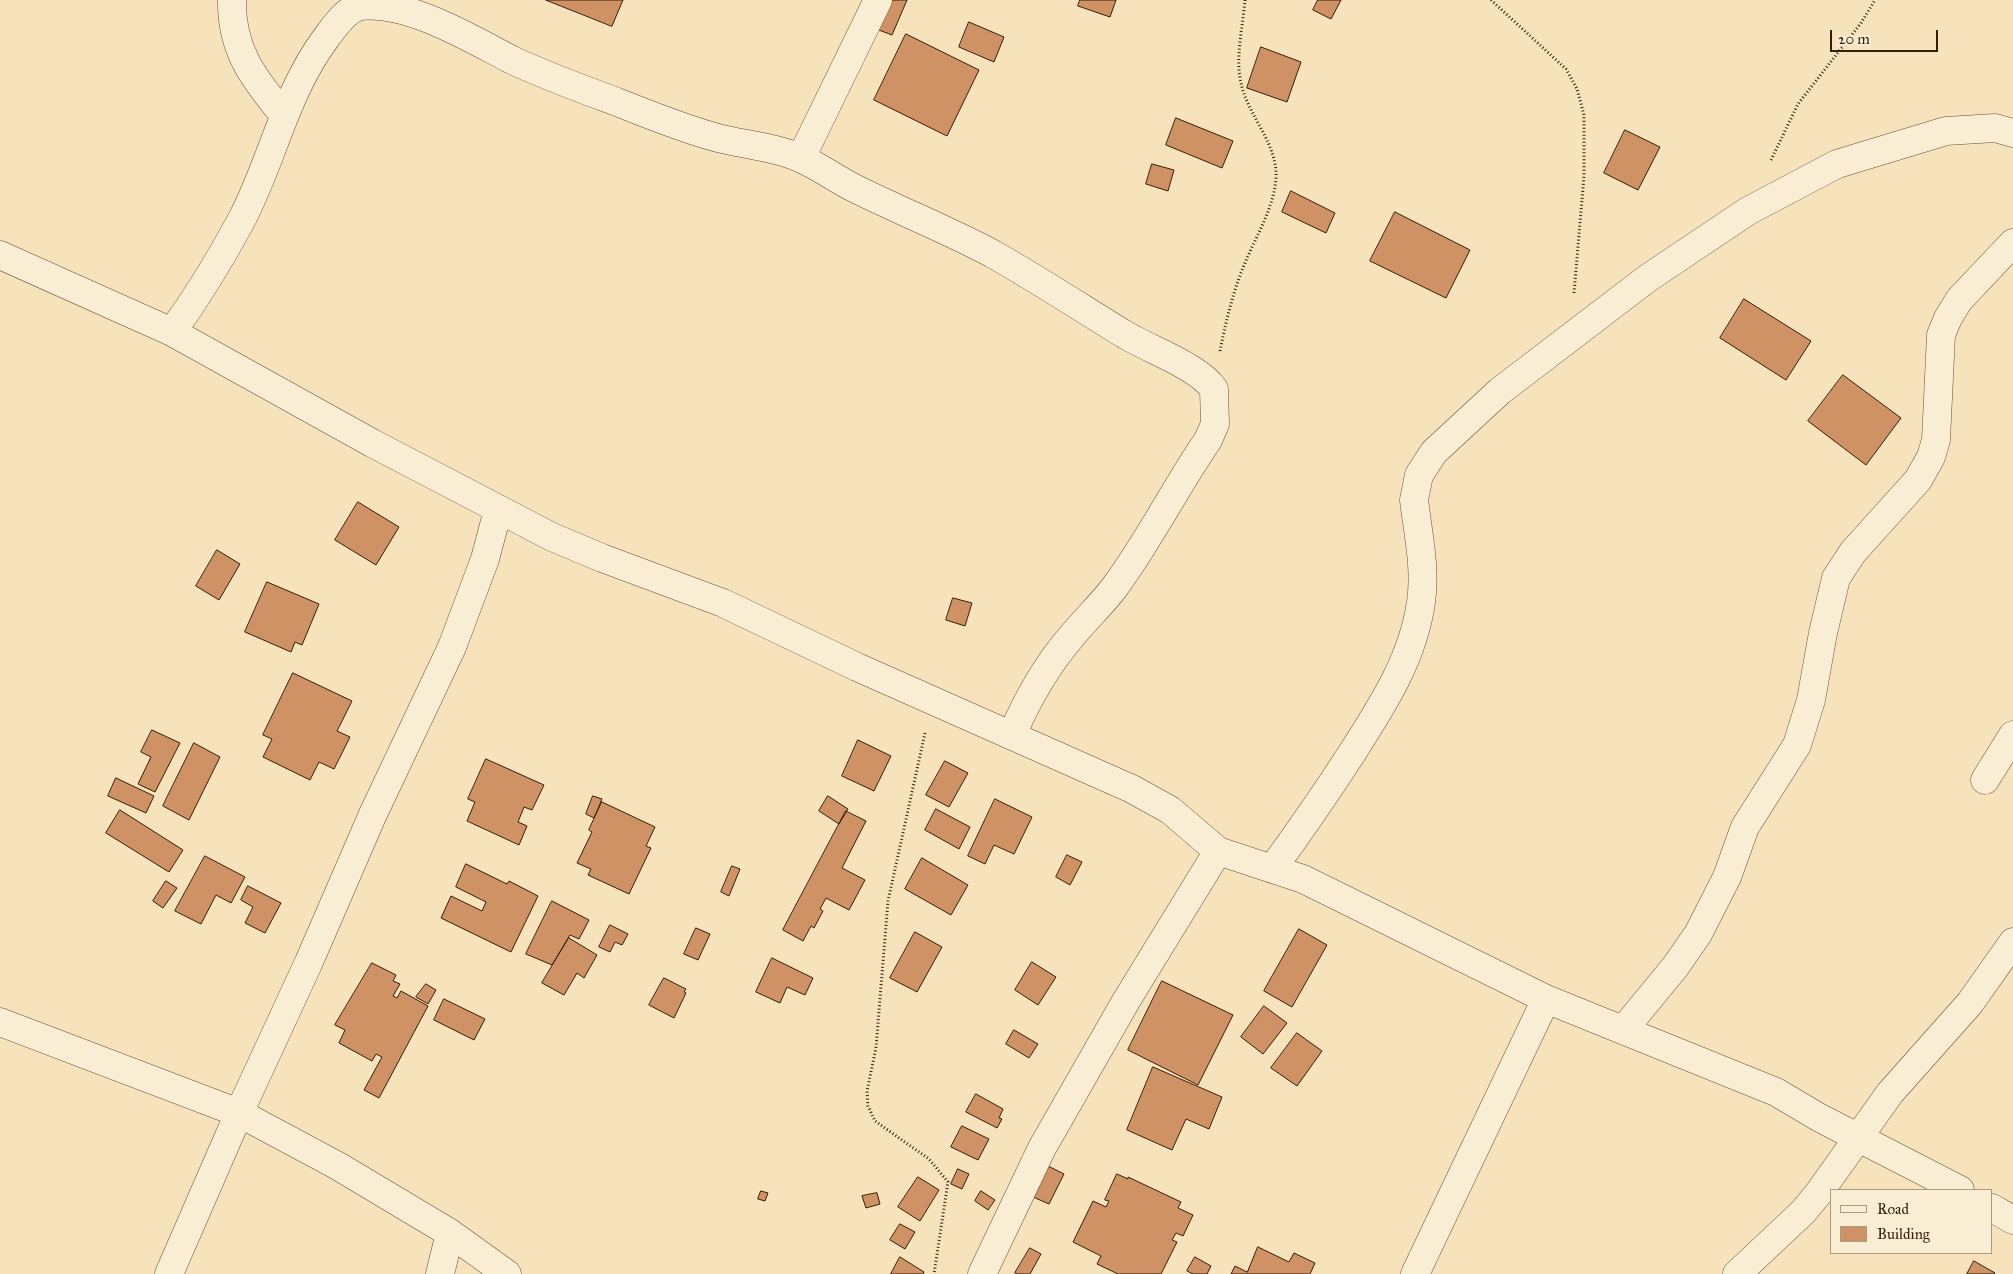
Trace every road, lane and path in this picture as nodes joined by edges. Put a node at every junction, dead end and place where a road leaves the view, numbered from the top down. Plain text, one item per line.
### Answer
1 (232, 0) edge
2 (878, 0) edge
3 (1245, 0) edge
4 (1491, 0) edge
5 (1875, 0) edge
6 (283, 114) junction
7 (2013, 133) edge
8 (801, 158) junction
9 (1771, 162) dead end
10 (2013, 243) edge
11 (0, 255) edge
12 (172, 332) junction
13 (1570, 336) junction
14 (1214, 388) junction
15 (498, 510) junction
16 (932, 700) junction
17 (1012, 735) junction
18 (2013, 735) edge
19 (1985, 780) dead end
20 (1218, 851) junction
21 (1272, 869) junction
22 (2013, 942) edge
23 (1546, 999) junction
24 (0, 1022) edge
25 (1624, 1029) junction
26 (239, 1113) junction
27 (1857, 1137) junction
28 (1958, 1189) edge
29 (1993, 1209) edge
30 (2013, 1220) edge
31 (450, 1233) junction
32 (169, 1274) edge
33 (440, 1274) edge
34 (507, 1274) edge
35 (934, 1274) edge
36 (982, 1274) edge
37 (1415, 1274) edge
38 (1737, 1274) edge

1 - 6 street
2 - 8 street
3 - 14 path
4 - 13 path
5 - 9 path
6 - 8 street
6 - 12 street
7 - 13 street
8 - 14 street
10 - 25 street
11 - 12 street
12 - 15 street
13 - 21 street
14 - 17 street
15 - 16 street
15 - 26 street
16 - 17 street
16 - 35 path
17 - 20 street
18 - 19 street
20 - 21 street
20 - 36 street
21 - 23 street
22 - 27 street
23 - 25 street
23 - 37 street
24 - 26 street
25 - 27 street
26 - 31 street
26 - 32 street
27 - 28 street
27 - 38 street
29 - 30 street
31 - 33 street
31 - 34 street

